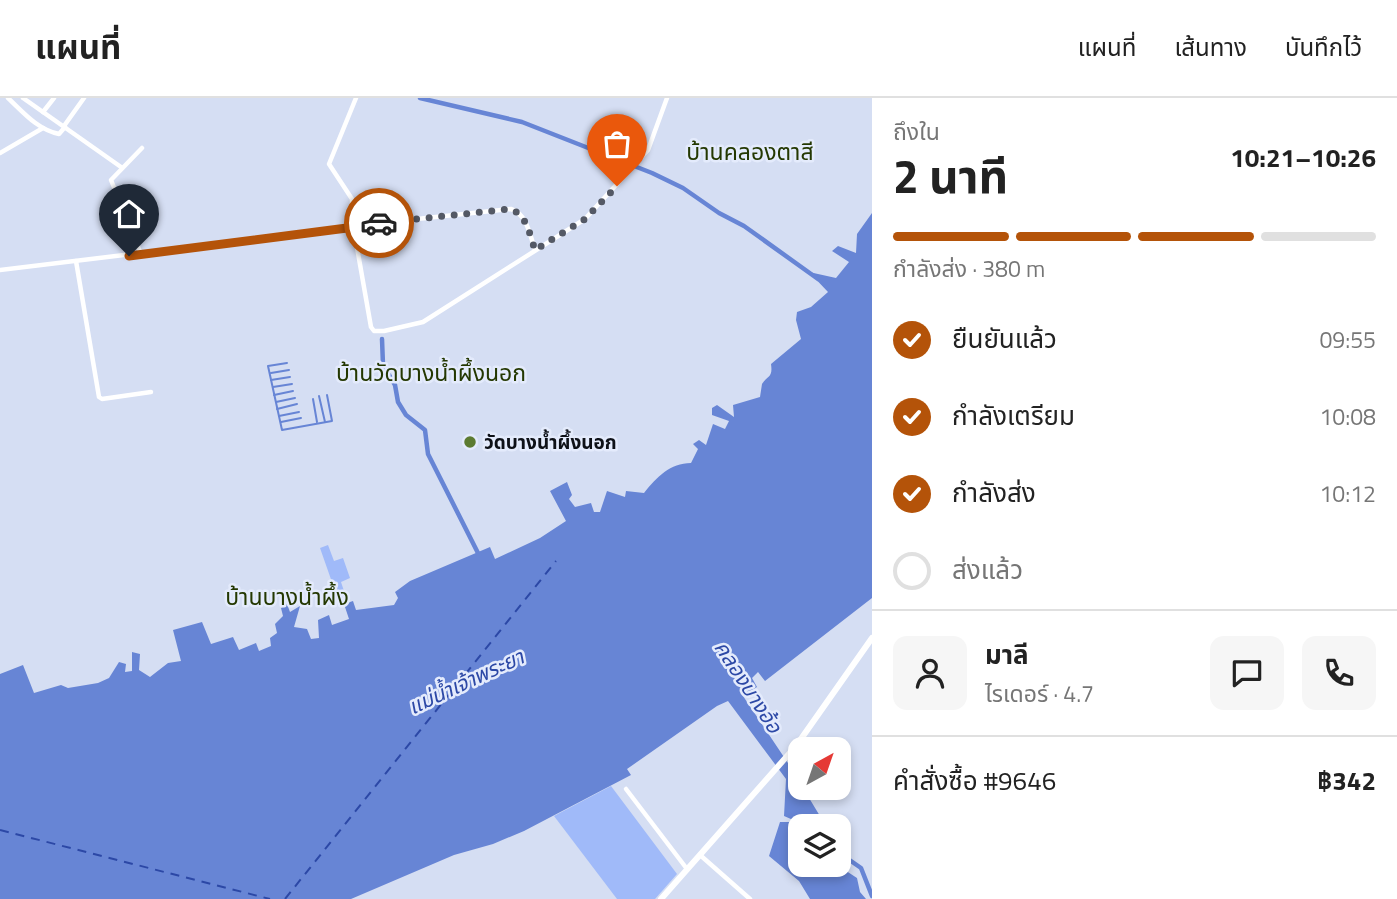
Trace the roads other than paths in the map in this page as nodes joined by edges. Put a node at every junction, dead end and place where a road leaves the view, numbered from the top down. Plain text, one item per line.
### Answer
1 (8, 98) edge
2 (23, 98) edge
3 (54, 98) edge
4 (84, 98) edge
5 (356, 98) edge
6 (667, 98) edge
7 (43, 112) junction
8 (65, 127) junction
9 (43, 128) junction
10 (142, 148) dead end
11 (0, 153) edge
12 (121, 167) junction
13 (353, 233) junction
14 (535, 250) junction
15 (141, 254) junction
16 (76, 261) junction
17 (0, 270) edge
18 (151, 392) dead end
19 (872, 638) edge
20 (626, 789) dead end
21 (700, 855) junction
22 (688, 870) junction
23 (742, 892) junction
24 (662, 899) edge
25 (736, 899) edge
26 (750, 899) edge

1 - 9 street
2 - 7 street
3 - 7 street
4 - 8 street
5 - 13 street
6 - 14 street
7 - 8 street
8 - 9 street
8 - 12 street
9 - 11 street
10 - 12 street
12 - 15 street
13 - 14 street
13 - 14 street
13 - 15 street
15 - 16 street
16 - 17 street
16 - 18 street
19 - 21 main road
20 - 22 street
21 - 22 main road
21 - 23 street
22 - 24 main road
23 - 25 street
23 - 26 street

